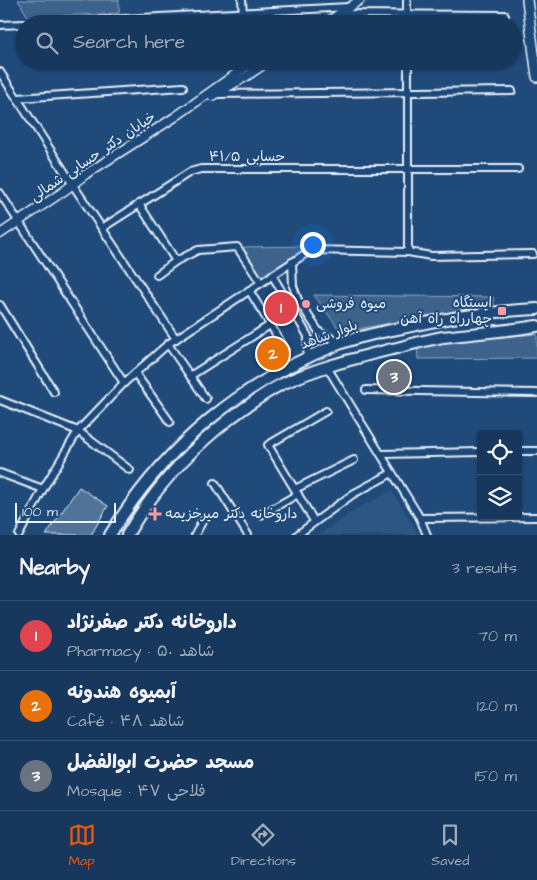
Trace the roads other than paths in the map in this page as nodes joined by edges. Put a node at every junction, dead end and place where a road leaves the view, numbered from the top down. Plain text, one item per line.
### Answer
1 (242, 0) edge
2 (360, 0) edge
3 (407, 0) edge
4 (527, 0) edge
5 (349, 7) junction
6 (243, 12) junction
7 (339, 14) joint
8 (190, 15) edge
9 (242, 15) edge
10 (244, 15) edge
11 (407, 15) junction
12 (505, 15) dead end
13 (15, 24) edge
14 (0, 25) edge
15 (535, 36) edge
16 (238, 70) edge
17 (249, 70) edge
18 (256, 70) edge
19 (408, 70) edge
20 (250, 74) junction
21 (1, 75) edge
22 (537, 77) edge
23 (183, 87) dead end
24 (408, 91) junction
25 (512, 91) dead end
26 (215, 94) junction
27 (17, 98) junction
28 (175, 116) junction
29 (408, 169) junction
30 (518, 170) dead end
31 (73, 185) junction
32 (0, 193) edge
33 (139, 204) junction
34 (19, 222) junction
35 (102, 228) junction
36 (0, 234) edge
37 (408, 252) junction
38 (533, 254) dead end
39 (176, 261) junction
40 (292, 262) junction
41 (157, 275) dead end
42 (272, 275) junction
43 (261, 283) junction
44 (249, 290) junction
45 (0, 305) edge
46 (537, 309) edge
47 (270, 325) junction
48 (537, 326) edge
49 (319, 332) junction
50 (308, 336) junction
51 (176, 338) junction
52 (341, 343) junction
53 (168, 344) junction
54 (285, 349) dead end
55 (307, 357) junction
56 (327, 367) junction
57 (135, 373) junction
58 (190, 376) junction
59 (124, 383) junction
60 (366, 390) dead end
61 (54, 392) dead end
62 (537, 393) edge
63 (206, 399) dead end
64 (0, 400) edge
65 (326, 411) dead end
66 (170, 422) dead end
67 (78, 431) junction
68 (522, 451) edge
69 (537, 451) edge
70 (477, 452) edge
71 (381, 454) junction
72 (354, 460) dead end
73 (130, 470) dead end
74 (0, 473) edge
75 (392, 474) junction
76 (215, 483) dead end
77 (42, 489) junction
78 (297, 491) junction
79 (261, 515) dead end
80 (537, 516) edge
81 (420, 518) junction
82 (202, 520) dead end
83 (314, 521) junction
84 (19, 535) edge
85 (110, 535) edge
86 (126, 535) edge
87 (195, 535) edge
88 (248, 535) edge
89 (297, 535) edge
90 (427, 535) edge

1 - 6 street
2 - 5 street
3 - 11 street
4 - 15 main road
5 - 6 street
5 - 7 street
6 - 8 street
6 - 9 street
6 - 10 street
7 - 11 street
11 - 12 street
13 - 14 street
15 - 22 main road
16 - 28 street, خیابان دکتر حسابی شمالی
17 - 20 street
18 - 20 street, خیابان دکتر حسابی شمالی
19 - 24 street
20 - 26 street, خیابان دکتر حسابی شمالی
21 - 27 street
23 - 27 street
24 - 25 street
24 - 26 street
24 - 29 street
26 - 28 street, خیابان دکتر حسابی شمالی
27 - 31 street
28 - 31 street, خیابان دکتر حسابی شمالی
29 - 30 street, حسابی ۴۱/۵
29 - 33 street, حسابی ۴۱/۵
29 - 37 street
31 - 34 street, خیابان دکتر حسابی شمالی
31 - 35 street
32 - 34 street
33 - 35 street, حسابی ۴۱/۵
33 - 39 street
34 - 36 street, خیابان دکتر حسابی شمالی
34 - 59 street
35 - 51 street
37 - 38 street
37 - 40 street
39 - 41 street
39 - 43 street
40 - 42 street
40 - 49 street
42 - 43 street
42 - 50 street
43 - 44 street
44 - 47 street
44 - 51 street
45 - 61 street
46 - 52 main road, بلوار شاهد
47 - 54 street
47 - 58 street
48 - 56 main road
49 - 50 street
49 - 52 street
50 - 55 street
51 - 53 street
52 - 55 main road, بلوار شاهد
53 - 57 street
53 - 58 street
55 - 85 main road, بلوار شاهد
56 - 71 street
56 - 86 main road
57 - 59 street
57 - 66 street
58 - 63 street
59 - 67 street
60 - 62 street
64 - 67 street
65 - 78 street
67 - 73 street
67 - 77 street
68 - 69 street
70 - 71 street
71 - 75 street
72 - 78 street
74 - 77 street
75 - 81 street
75 - 83 street
76 - 88 street
77 - 84 street
78 - 79 street
78 - 83 street
80 - 81 street
81 - 90 street
82 - 87 street
83 - 89 street

